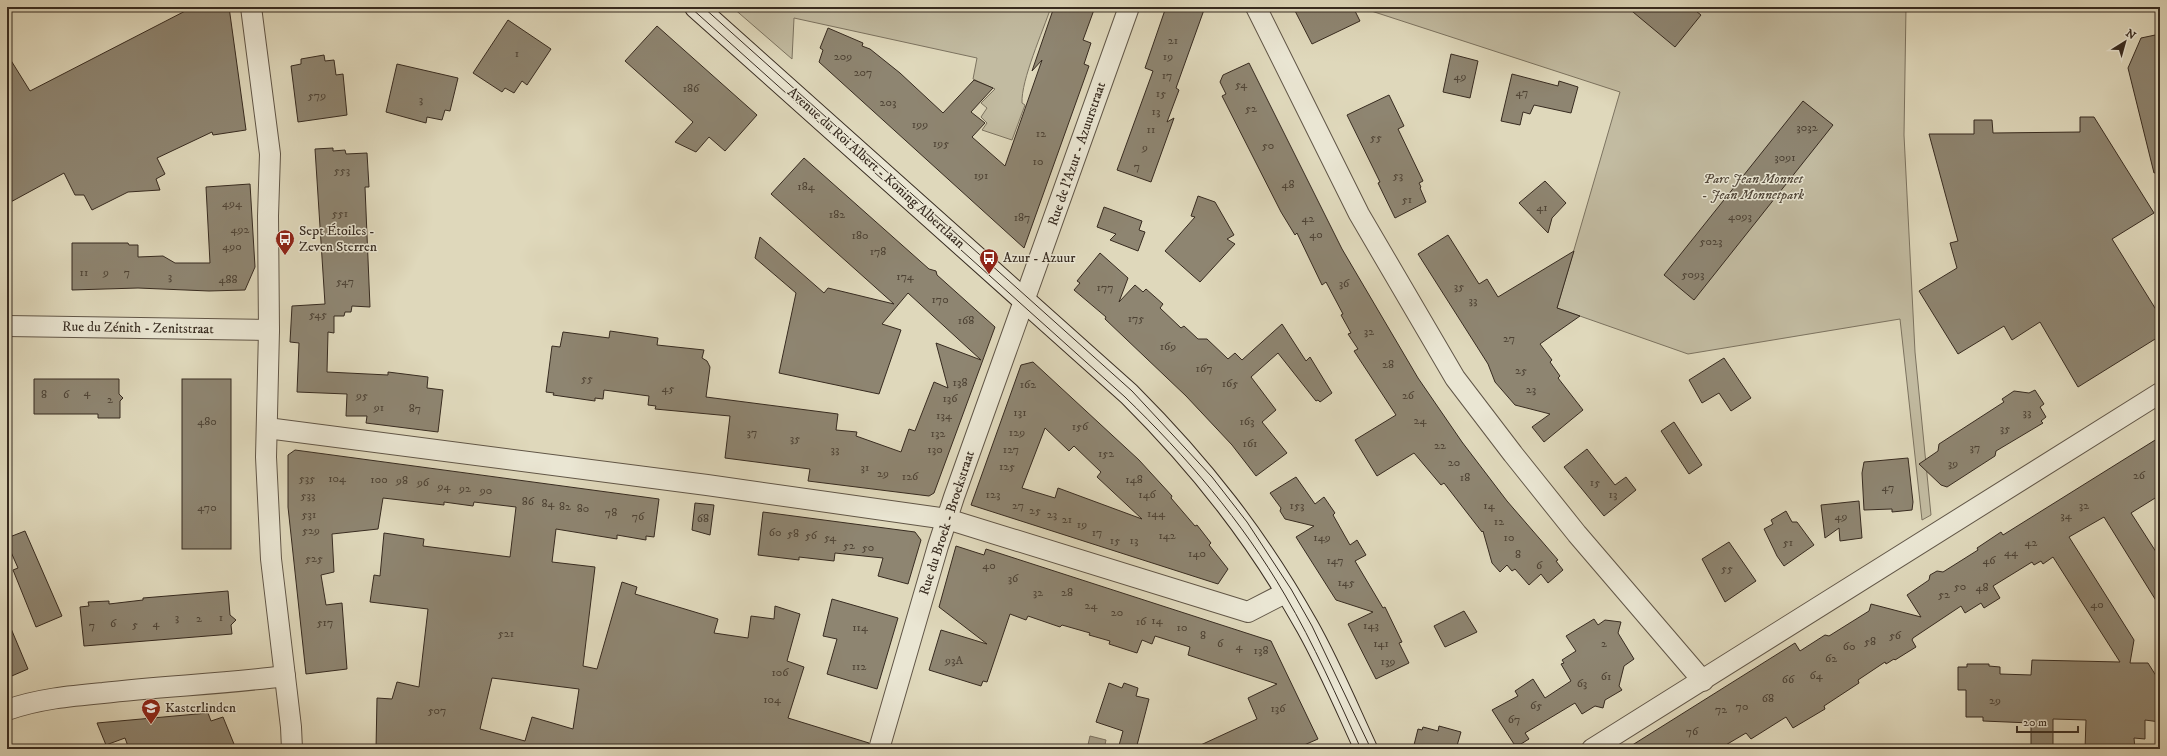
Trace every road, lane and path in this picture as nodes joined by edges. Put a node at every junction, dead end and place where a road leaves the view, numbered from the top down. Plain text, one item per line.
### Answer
1 (251, 7) edge
2 (696, 7) edge
3 (1129, 7) edge
4 (1256, 7) edge
5 (1025, 301) junction
6 (7, 326) edge
7 (269, 330) junction
8 (2160, 393) edge
9 (267, 428) junction
10 (947, 519) junction
11 (1287, 592) junction
12 (285, 676) junction
13 (1703, 681) junction
14 (7, 710) edge
15 (292, 749) edge
16 (879, 749) edge
17 (1366, 749) edge
18 (1592, 749) edge

1 - 7 street
2 - 5 street, Avenue du Roi Albert - Koning Albertlaan
3 - 5 street, Rue de l'Azur - Azuurstraat
4 - 13 street
5 - 10 street, Rue du Broek - Broekstraat
5 - 11 street, Avenue du Roi Albert - Koning Albertlaan
6 - 7 street, Rue du Zénith - Zenitstraat
7 - 9 street
8 - 13 street
9 - 10 street
9 - 12 street
10 - 11 street
10 - 16 street, Rue du Broek - Broekstraat
11 - 17 street, Avenue du Roi Albert - Koning Albertlaan
12 - 14 street
12 - 15 street
13 - 18 street

